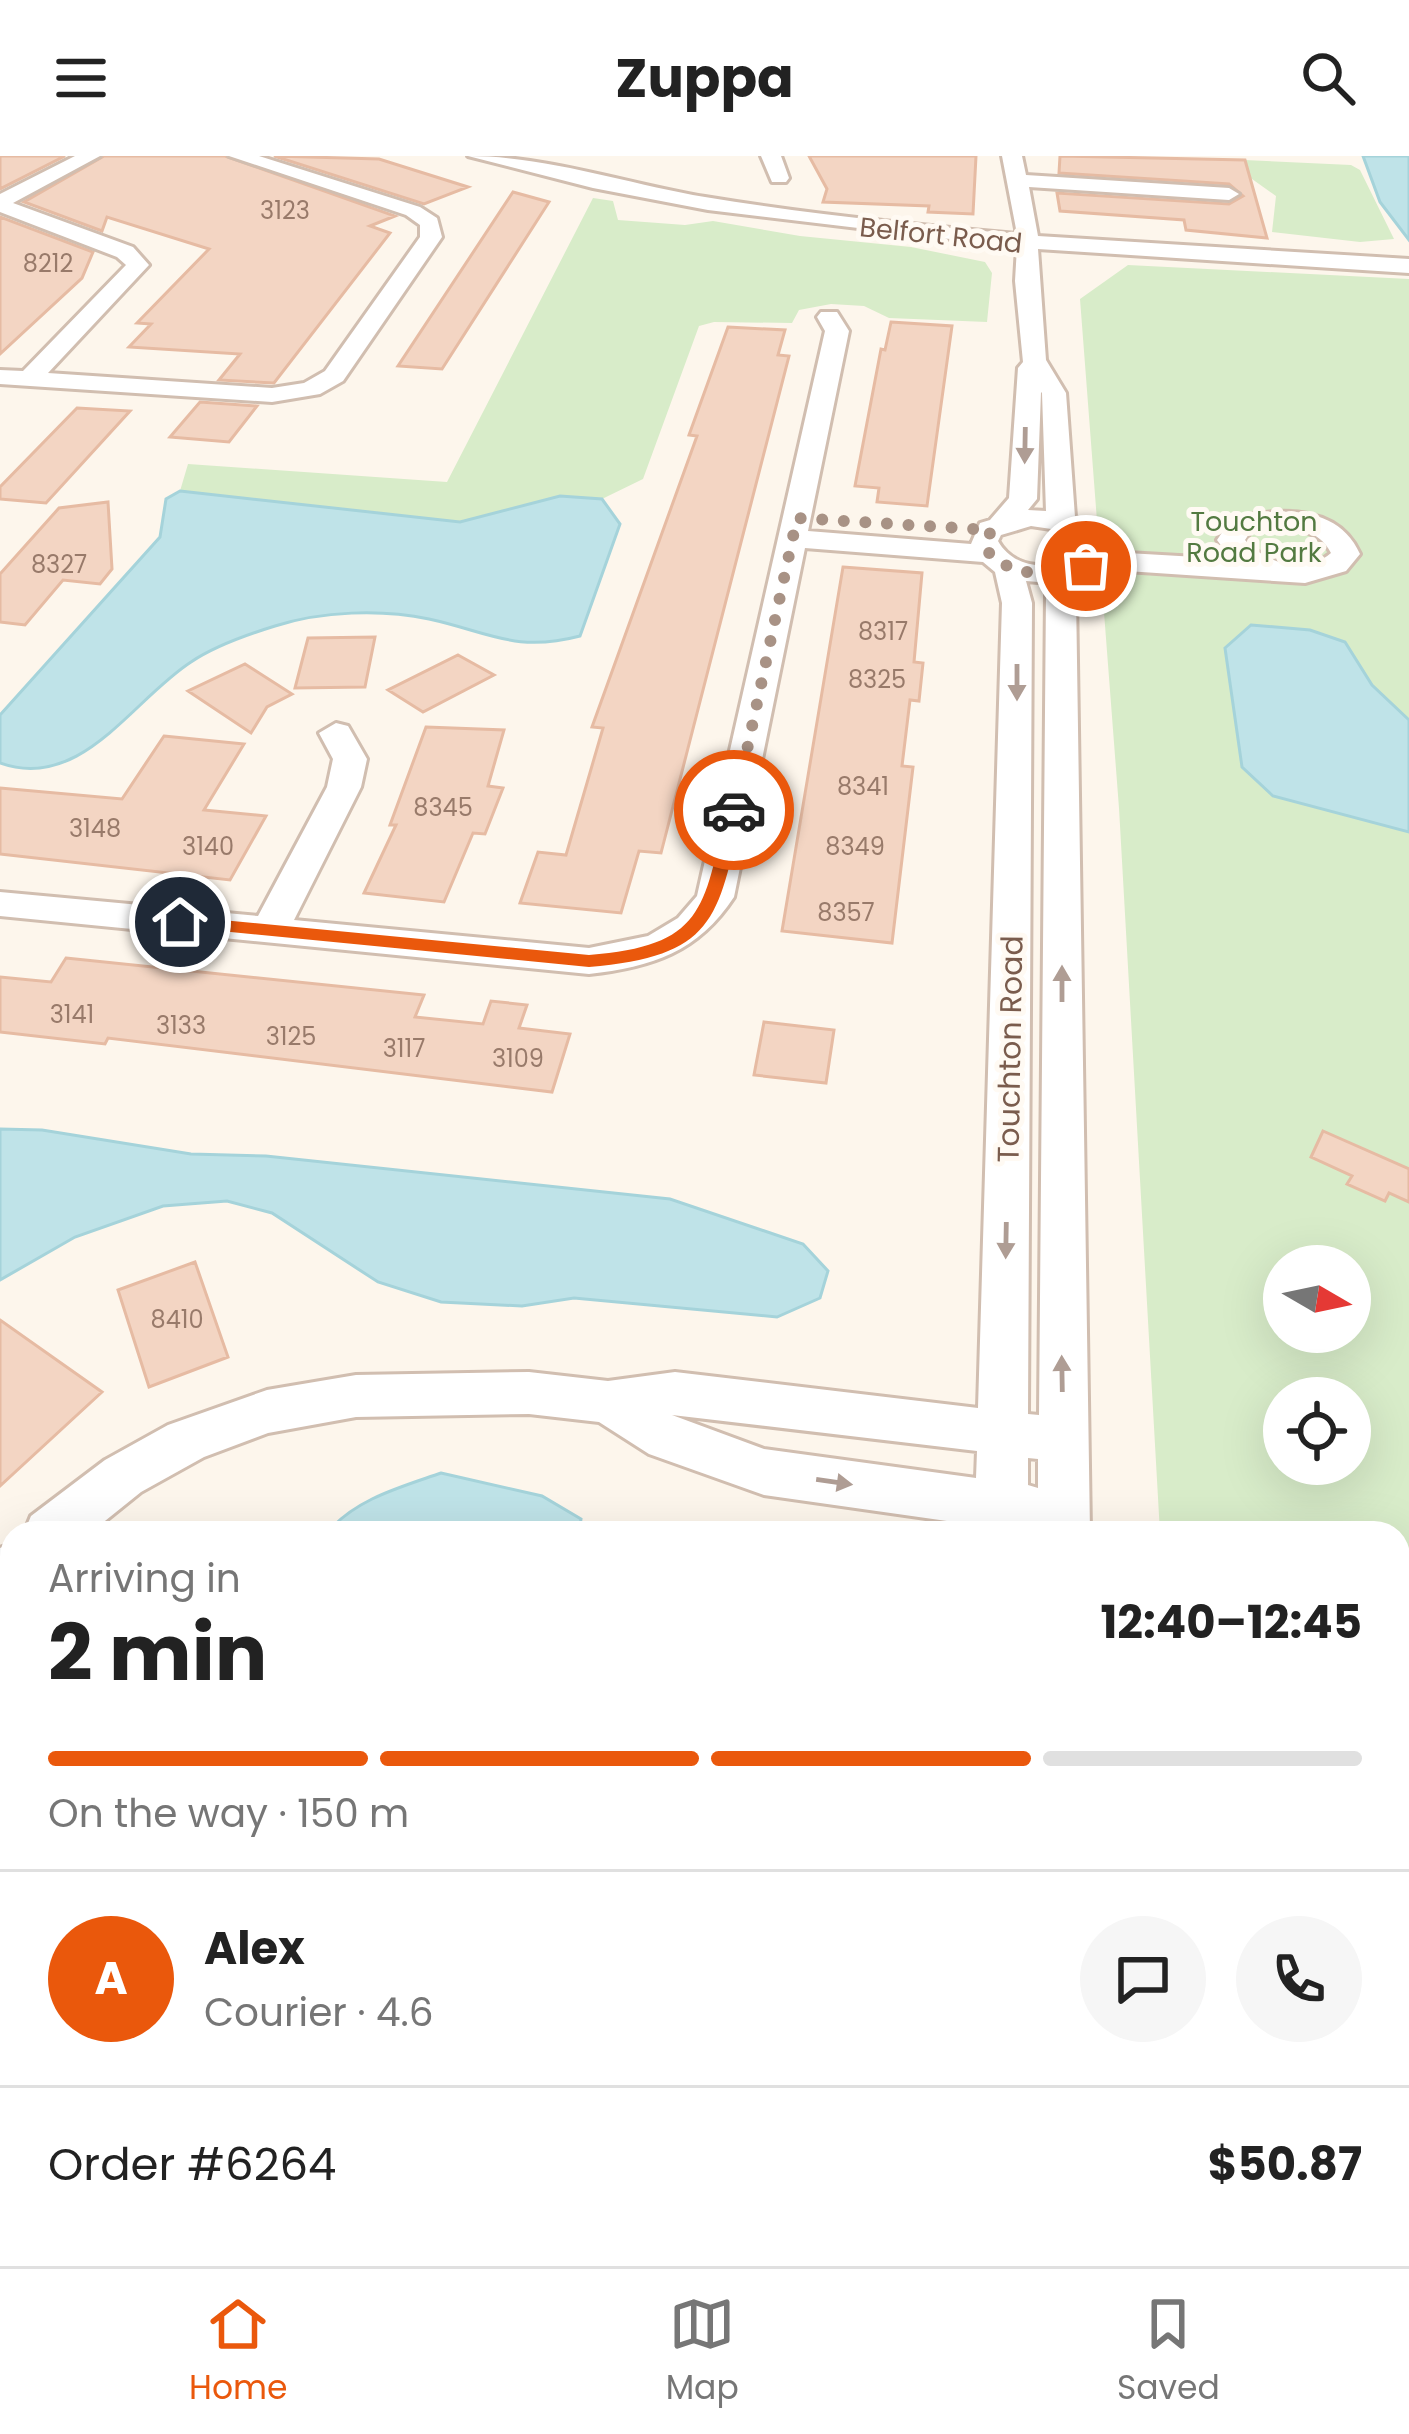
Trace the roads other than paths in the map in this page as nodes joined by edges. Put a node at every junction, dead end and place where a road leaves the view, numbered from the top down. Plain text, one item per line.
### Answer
1 (90, 156) edge
2 (243, 156) edge
3 (478, 156) edge
4 (771, 156) edge
5 (1012, 156) edge
6 (779, 178) dead end
7 (1016, 179) junction
8 (1229, 194) dead end
9 (0, 203) edge
10 (930, 235) junction
11 (1026, 244) junction
12 (1100, 249) junction
13 (1409, 266) edge
14 (1026, 281) junction
15 (829, 317) dead end
16 (1034, 360) junction
17 (0, 377) edge
18 (29, 379) junction
19 (1061, 521) junction
20 (795, 528) junction
21 (1232, 540) junction
22 (997, 543) junction
23 (1084, 556) junction
24 (1276, 570) junction
25 (336, 733) dead end
26 (0, 904) edge
27 (270, 930) junction
28 (608, 1402) junction
29 (772, 1402) junction
30 (1003, 1433) junction
31 (1063, 1440) junction
32 (764, 1472) junction
33 (1001, 1519) edge
34 (66, 1521) edge
35 (1032, 1521) edge
36 (1064, 1521) edge

1 - 9 street
2 - 18 street
3 - 10 street, Belfort Road
4 - 6 street
5 - 7 street
7 - 8 street
7 - 11 street
9 - 18 street
10 - 11 street, Belfort Road
10 - 14 street
11 - 12 street, Belfort Road
11 - 14 street
12 - 13 street, Belfort Road
12 - 14 street
14 - 16 street
15 - 20 street
16 - 19 street
16 -> 22 street
17 - 18 street
19 - 22 street
19 - 23 street
20 - 22 street
20 - 27 street
21 - 23 street
21 - 24 street
21 - 24 street
22 - 23 street
22 -> 30 street, Touchton Road
23 - 24 street
31 -> 23 street, Touchton Road
25 - 27 street
26 - 27 street
28 - 29 street
28 - 32 street
28 - 34 street
29 - 30 street
29 - 32 street
30 - 31 street
30 - 33 street, Touchton Road
31 - 36 street, Touchton Road
32 -> 33 street
33 - 35 street

